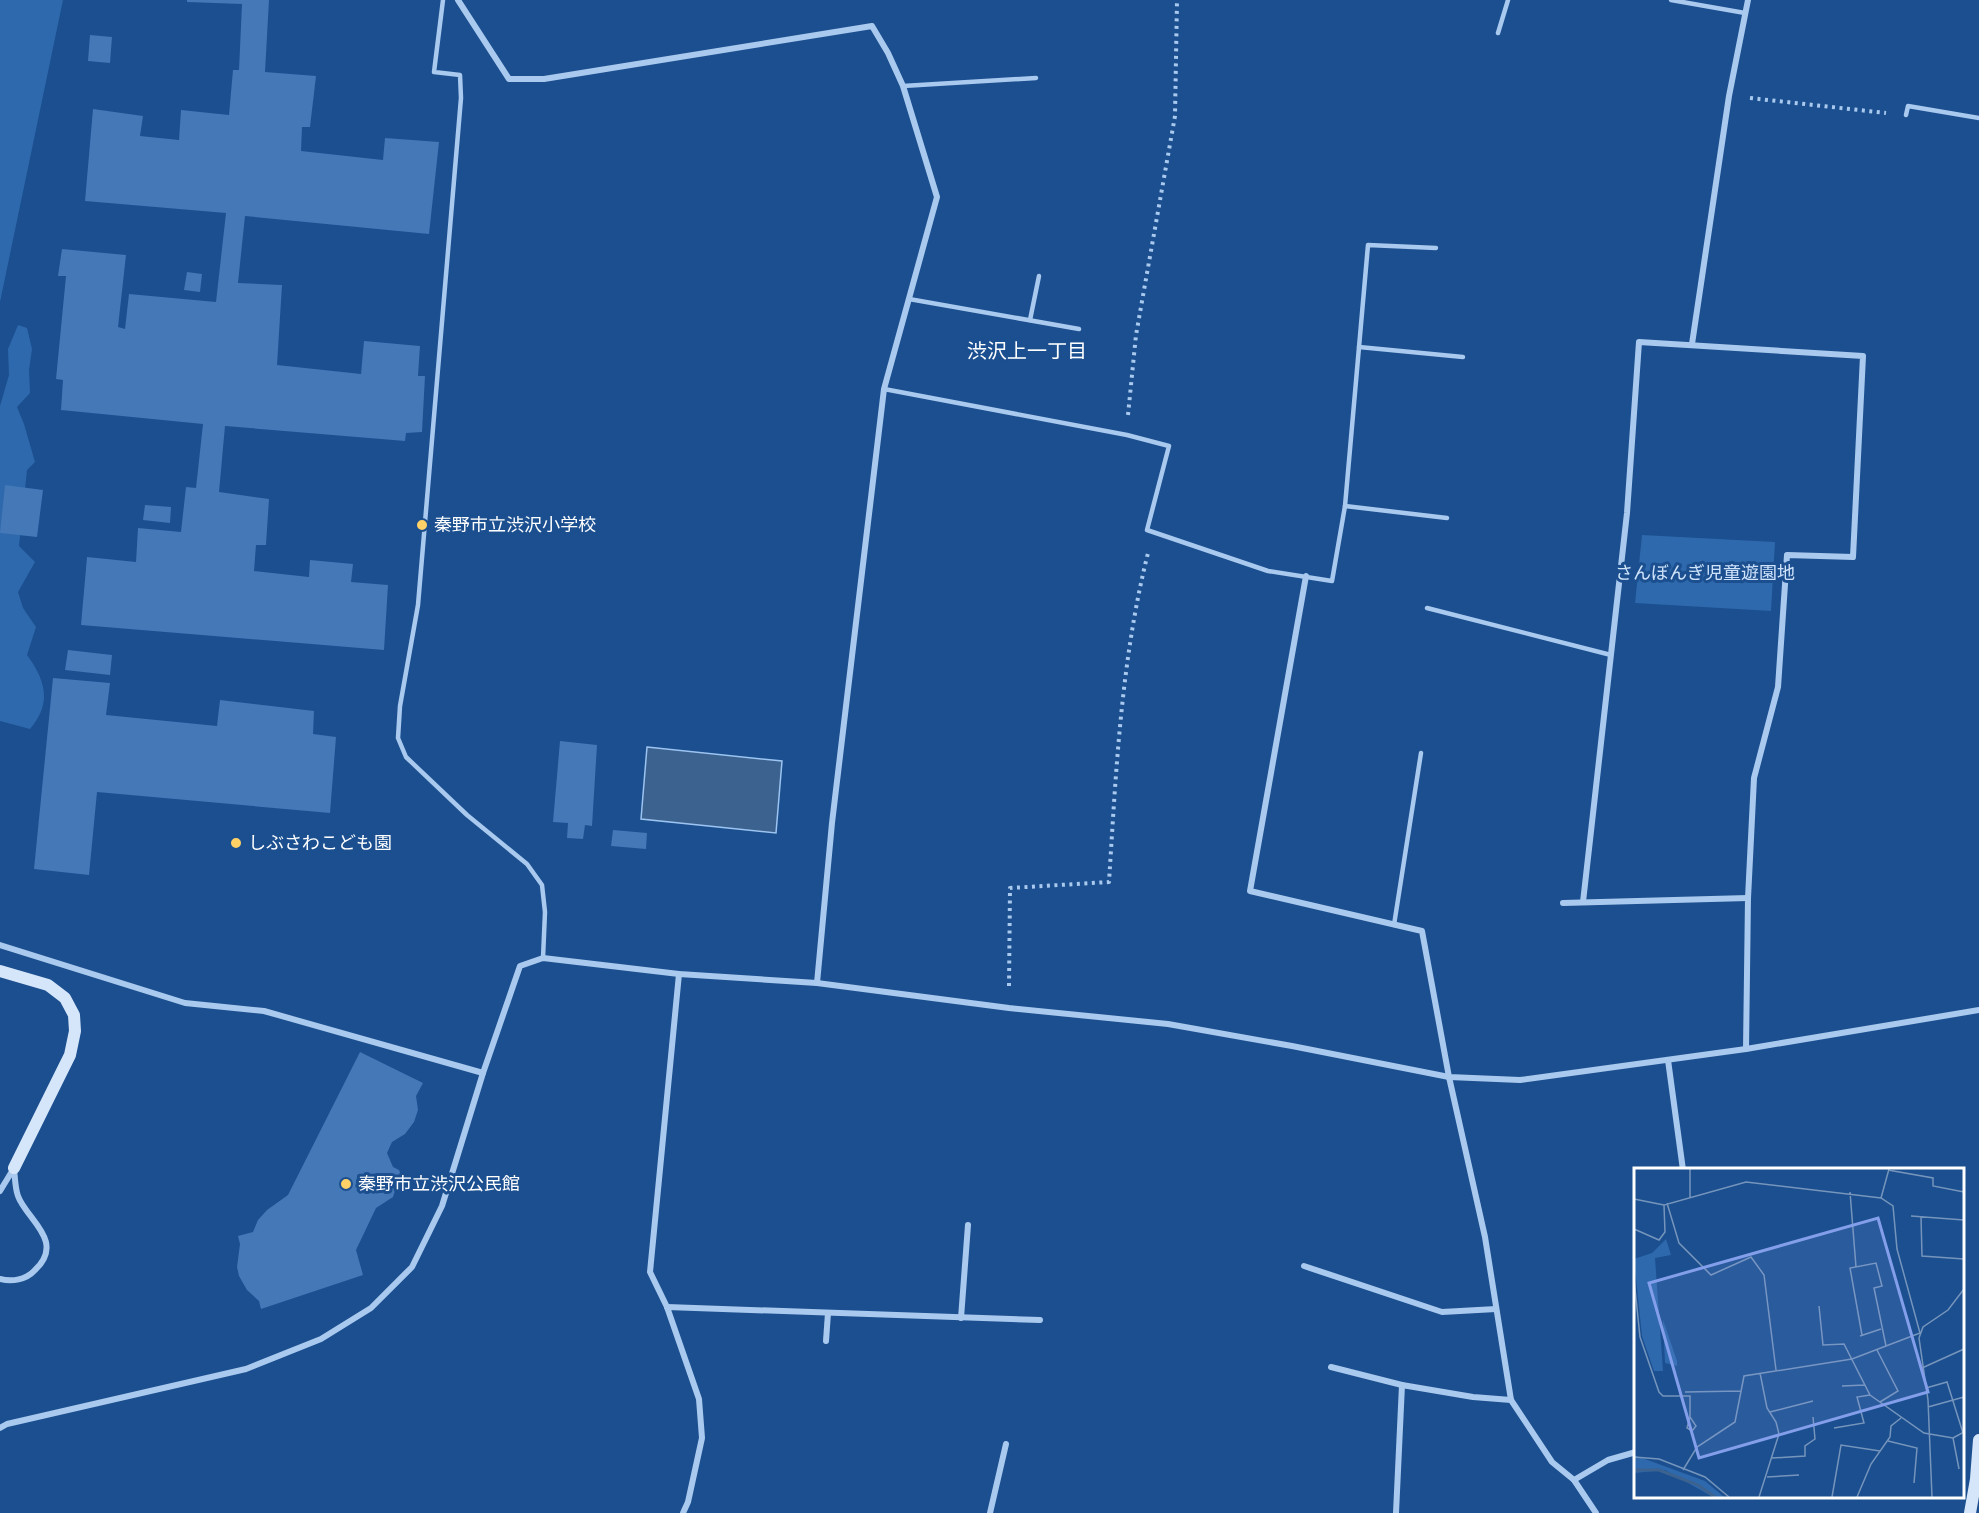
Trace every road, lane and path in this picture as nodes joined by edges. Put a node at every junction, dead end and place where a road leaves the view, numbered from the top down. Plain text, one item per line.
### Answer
1 (443, 0) edge
2 (458, 0) edge
3 (1177, 0) edge
4 (1508, 0) edge
5 (1671, 0) edge
6 (1748, 0) edge
7 (1745, 13) junction
8 (1498, 33) dead end
9 (1036, 78) dead end
10 (903, 86) junction
11 (1729, 96) junction
12 (1906, 115) joint
13 (1979, 118) edge
14 (1436, 248) dead end
15 (1039, 276) dead end
16 (909, 299) junction
17 (1030, 320) junction
18 (1079, 329) dead end
19 (1692, 344) junction
20 (1359, 347) junction
21 (1463, 357) dead end
22 (884, 389) junction
23 (1127, 435) junction
24 (1345, 506) junction
25 (1447, 518) dead end
26 (1153, 532) junction
27 (1306, 576) junction
28 (1426, 608) dead end
29 (1611, 655) junction
30 (1421, 753) dead end
31 (1748, 898) junction
32 (1583, 902) junction
33 (1563, 903) dead end
34 (1394, 925) junction
35 (0, 945) edge
36 (543, 958) junction
37 (0, 971) edge
38 (679, 974) junction
39 (817, 983) junction
40 (1009, 1008) junction
41 (1979, 1010) edge
42 (1746, 1049) junction
43 (1668, 1060) junction
44 (483, 1073) junction
45 (1449, 1077) junction
46 (14, 1168) junction
47 (1683, 1168) edge
48 (0, 1191) edge
49 (968, 1225) dead end
50 (1304, 1266) dead end
51 (0, 1279) edge
52 (667, 1307) junction
53 (1496, 1309) junction
54 (828, 1313) junction
55 (961, 1318) junction
56 (1040, 1320) dead end
57 (826, 1341) dead end
58 (1331, 1367) dead end
59 (1402, 1385) junction
60 (1511, 1400) junction
61 (0, 1428) edge
62 (1979, 1440) edge
63 (1006, 1444) dead end
64 (1634, 1452) edge
65 (1977, 1479) edge
66 (1574, 1480) junction
67 (683, 1513) edge
68 (990, 1513) edge
69 (1396, 1513) edge
70 (1596, 1513) edge
71 (1970, 1513) edge

1 - 36 lane
2 - 10 street
3 - 23 path
4 - 8 lane
5 - 7 lane
6 - 7 street
7 - 11 street
9 - 10 lane
10 - 16 street
11 - 12 path
11 - 19 street
12 - 13 lane
14 - 20 lane
15 - 17 lane
16 - 17 lane
16 - 22 street
17 - 18 lane
19 - 29 street
19 - 31 street
20 - 21 lane
20 - 24 lane
22 - 23 lane
22 - 39 street
23 - 26 lane
24 - 25 lane
24 - 27 lane
26 - 27 lane
26 - 40 path
27 - 34 street
28 - 29 lane
29 - 32 street
30 - 34 lane
31 - 32 street
31 - 42 street
32 - 33 street
34 - 45 street
35 - 44 street
36 - 38 street
36 - 44 street
37 - 46 street
38 - 39 street
38 - 52 street
39 - 40 street
40 - 45 street
41 - 42 street
42 - 43 street
43 - 45 street
43 - 47 street
44 - 61 street
45 - 53 street
46 - 48 street
46 - 51 street
49 - 55 street
50 - 53 street
52 - 54 street
52 - 67 street
53 - 60 street
54 - 55 street
54 - 57 street
55 - 56 street
58 - 59 street
59 - 60 street
59 - 69 street
60 - 66 street
62 - 65 street
63 - 68 street
64 - 66 street
65 - 71 street
66 - 70 street

